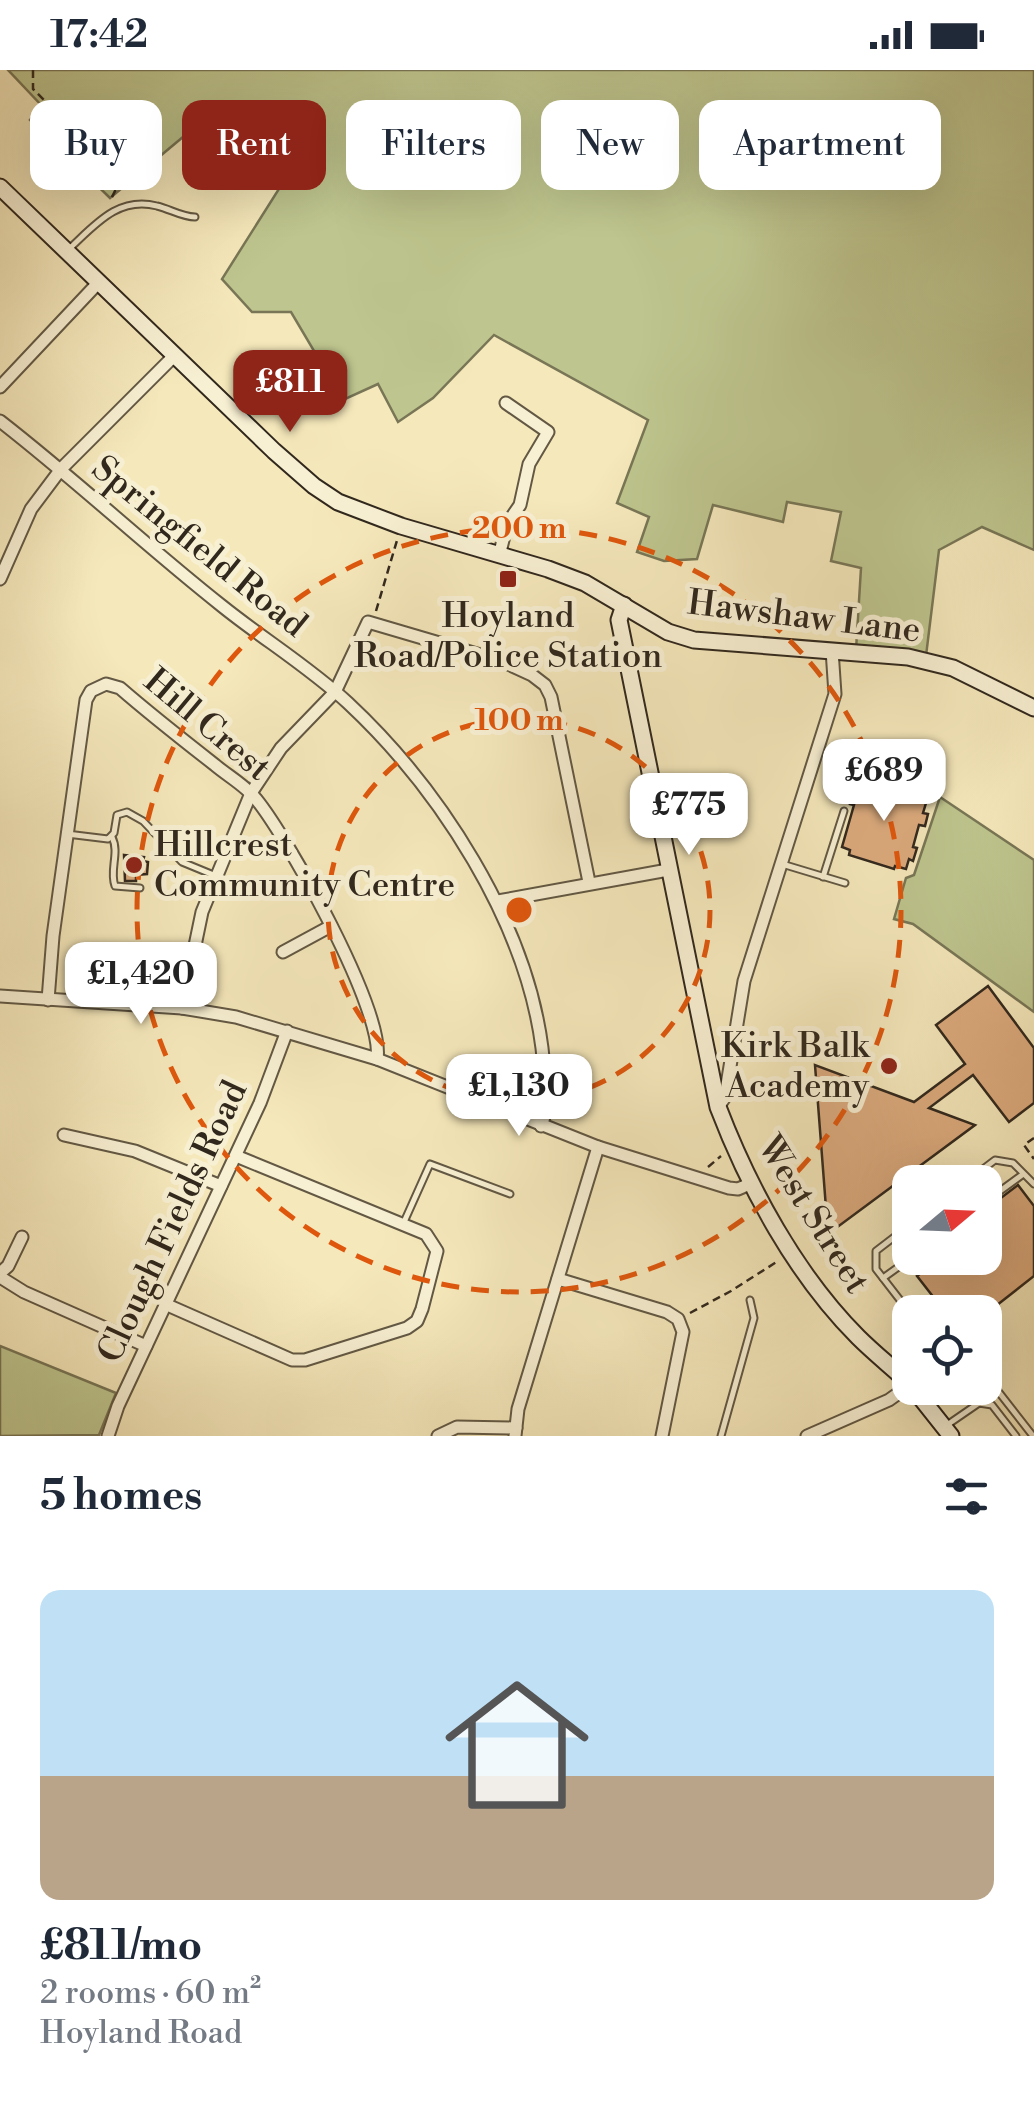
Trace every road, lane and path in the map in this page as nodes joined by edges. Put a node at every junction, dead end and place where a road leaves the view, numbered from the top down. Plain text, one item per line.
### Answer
1 (33, 70) edge
2 (0, 187) edge
3 (108, 212) junction
4 (195, 217) dead end
5 (66, 251) junction
6 (98, 282) junction
7 (174, 356) junction
8 (3, 377) edge
9 (506, 403) dead end
10 (0, 421) edge
11 (62, 470) junction
12 (401, 526) junction
13 (500, 556) junction
14 (0, 578) edge
15 (624, 605) junction
16 (372, 623) junction
17 (832, 650) junction
18 (334, 692) junction
19 (1034, 708) edge
20 (250, 794) junction
21 (844, 811) dead end
22 (67, 834) junction
23 (112, 837) junction
24 (782, 864) junction
25 (668, 870) junction
26 (216, 876) junction
27 (824, 877) junction
28 (589, 882) junction
29 (846, 883) dead end
30 (140, 888) dead end
31 (498, 901) junction
32 (331, 926) junction
33 (283, 952) dead end
34 (0, 996) edge
35 (48, 1000) junction
36 (182, 1008) junction
37 (287, 1031) junction
38 (377, 1059) junction
39 (718, 1106) junction
40 (541, 1126) junction
41 (64, 1136) dead end
42 (1034, 1138) edge
43 (733, 1146) junction
44 (598, 1148) junction
45 (236, 1156) junction
46 (1034, 1159) edge
47 (988, 1165) edge
48 (1022, 1175) junction
49 (695, 1177) junction
50 (752, 1183) junction
51 (1034, 1184) edge
52 (221, 1186) junction
53 (1002, 1190) edge
54 (510, 1194) dead end
55 (403, 1224) junction
56 (22, 1236) dead end
57 (892, 1239) edge
58 (792, 1252) junction
59 (892, 1272) edge
60 (0, 1275) edge
61 (883, 1278) junction
62 (558, 1279) junction
63 (896, 1295) edge
64 (750, 1300) dead end
65 (166, 1304) junction
66 (678, 1319) junction
67 (146, 1346) junction
68 (892, 1368) edge
69 (1002, 1396) edge
70 (892, 1398) edge
71 (927, 1405) edge
72 (978, 1405) edge
73 (992, 1405) edge
74 (948, 1431) edge
75 (516, 1432) edge
76 (108, 1436) edge
77 (438, 1436) edge
78 (662, 1436) edge
79 (721, 1436) edge
80 (807, 1436) edge
81 (1016, 1436) edge
82 (1033, 1436) edge

1 - 3 path
2 - 5 main road, Hawshaw Lane
3 - 4 lane
3 - 5 lane
5 - 6 main road, Hawshaw Lane
6 - 7 main road, Hawshaw Lane
6 - 8 street
7 - 11 street
7 - 12 main road, Hawshaw Lane
9 - 13 street
10 - 11 street, Springfield Road
11 - 14 street
11 - 18 street, Springfield Road
12 - 13 main road, Hawshaw Lane
12 - 16 path
13 - 15 main road, Hawshaw Lane
15 - 17 main road, Hawshaw Lane
15 - 25 main road, West Street
16 - 18 street
16 - 28 street
17 - 19 main road, Hawshaw Lane
17 - 24 street
18 - 20 street
18 - 31 street, Springfield Road
20 - 22 street, Hill Crest
20 - 26 street
20 - 32 street, Hill Crest
21 - 27 lane
22 - 23 lane
22 - 35 street, Hill Crest
23 - 26 lane
23 - 30 lane
24 - 27 lane
24 - 39 street
25 - 28 street
25 - 39 main road, West Street
26 - 36 street
27 - 29 lane
28 - 31 street
31 - 40 street, Springfield Road
32 - 33 street
32 - 38 street, Hill Crest
34 - 35 street
35 - 36 street
36 - 37 street
37 - 38 street
37 - 45 street, Clough Fields Road
38 - 40 street
39 - 43 main road, West Street
40 - 44 street
41 - 52 street
42 - 46 path
43 - 49 path
43 - 50 main road, West Street
44 - 49 street
44 - 62 street
45 - 52 street, Clough Fields Road
45 - 55 street
47 - 48 lane
48 - 51 lane
48 - 53 lane
49 - 50 street
50 - 58 main road, West Street
52 - 65 street, Clough Fields Road
54 - 55 lane
55 - 65 street
56 - 60 street
57 - 61 lane
58 - 66 path
58 - 68 main road, West Street
59 - 61 lane
60 - 67 street
61 - 63 lane
62 - 66 street
62 - 75 street
64 - 79 lane
65 - 67 street, Clough Fields Road
66 - 78 street
67 - 76 street, Clough Fields Road
69 - 82 lane
70 - 80 street
71 - 74 main road, West Street
72 - 74 lane
73 - 81 lane
75 - 77 street

